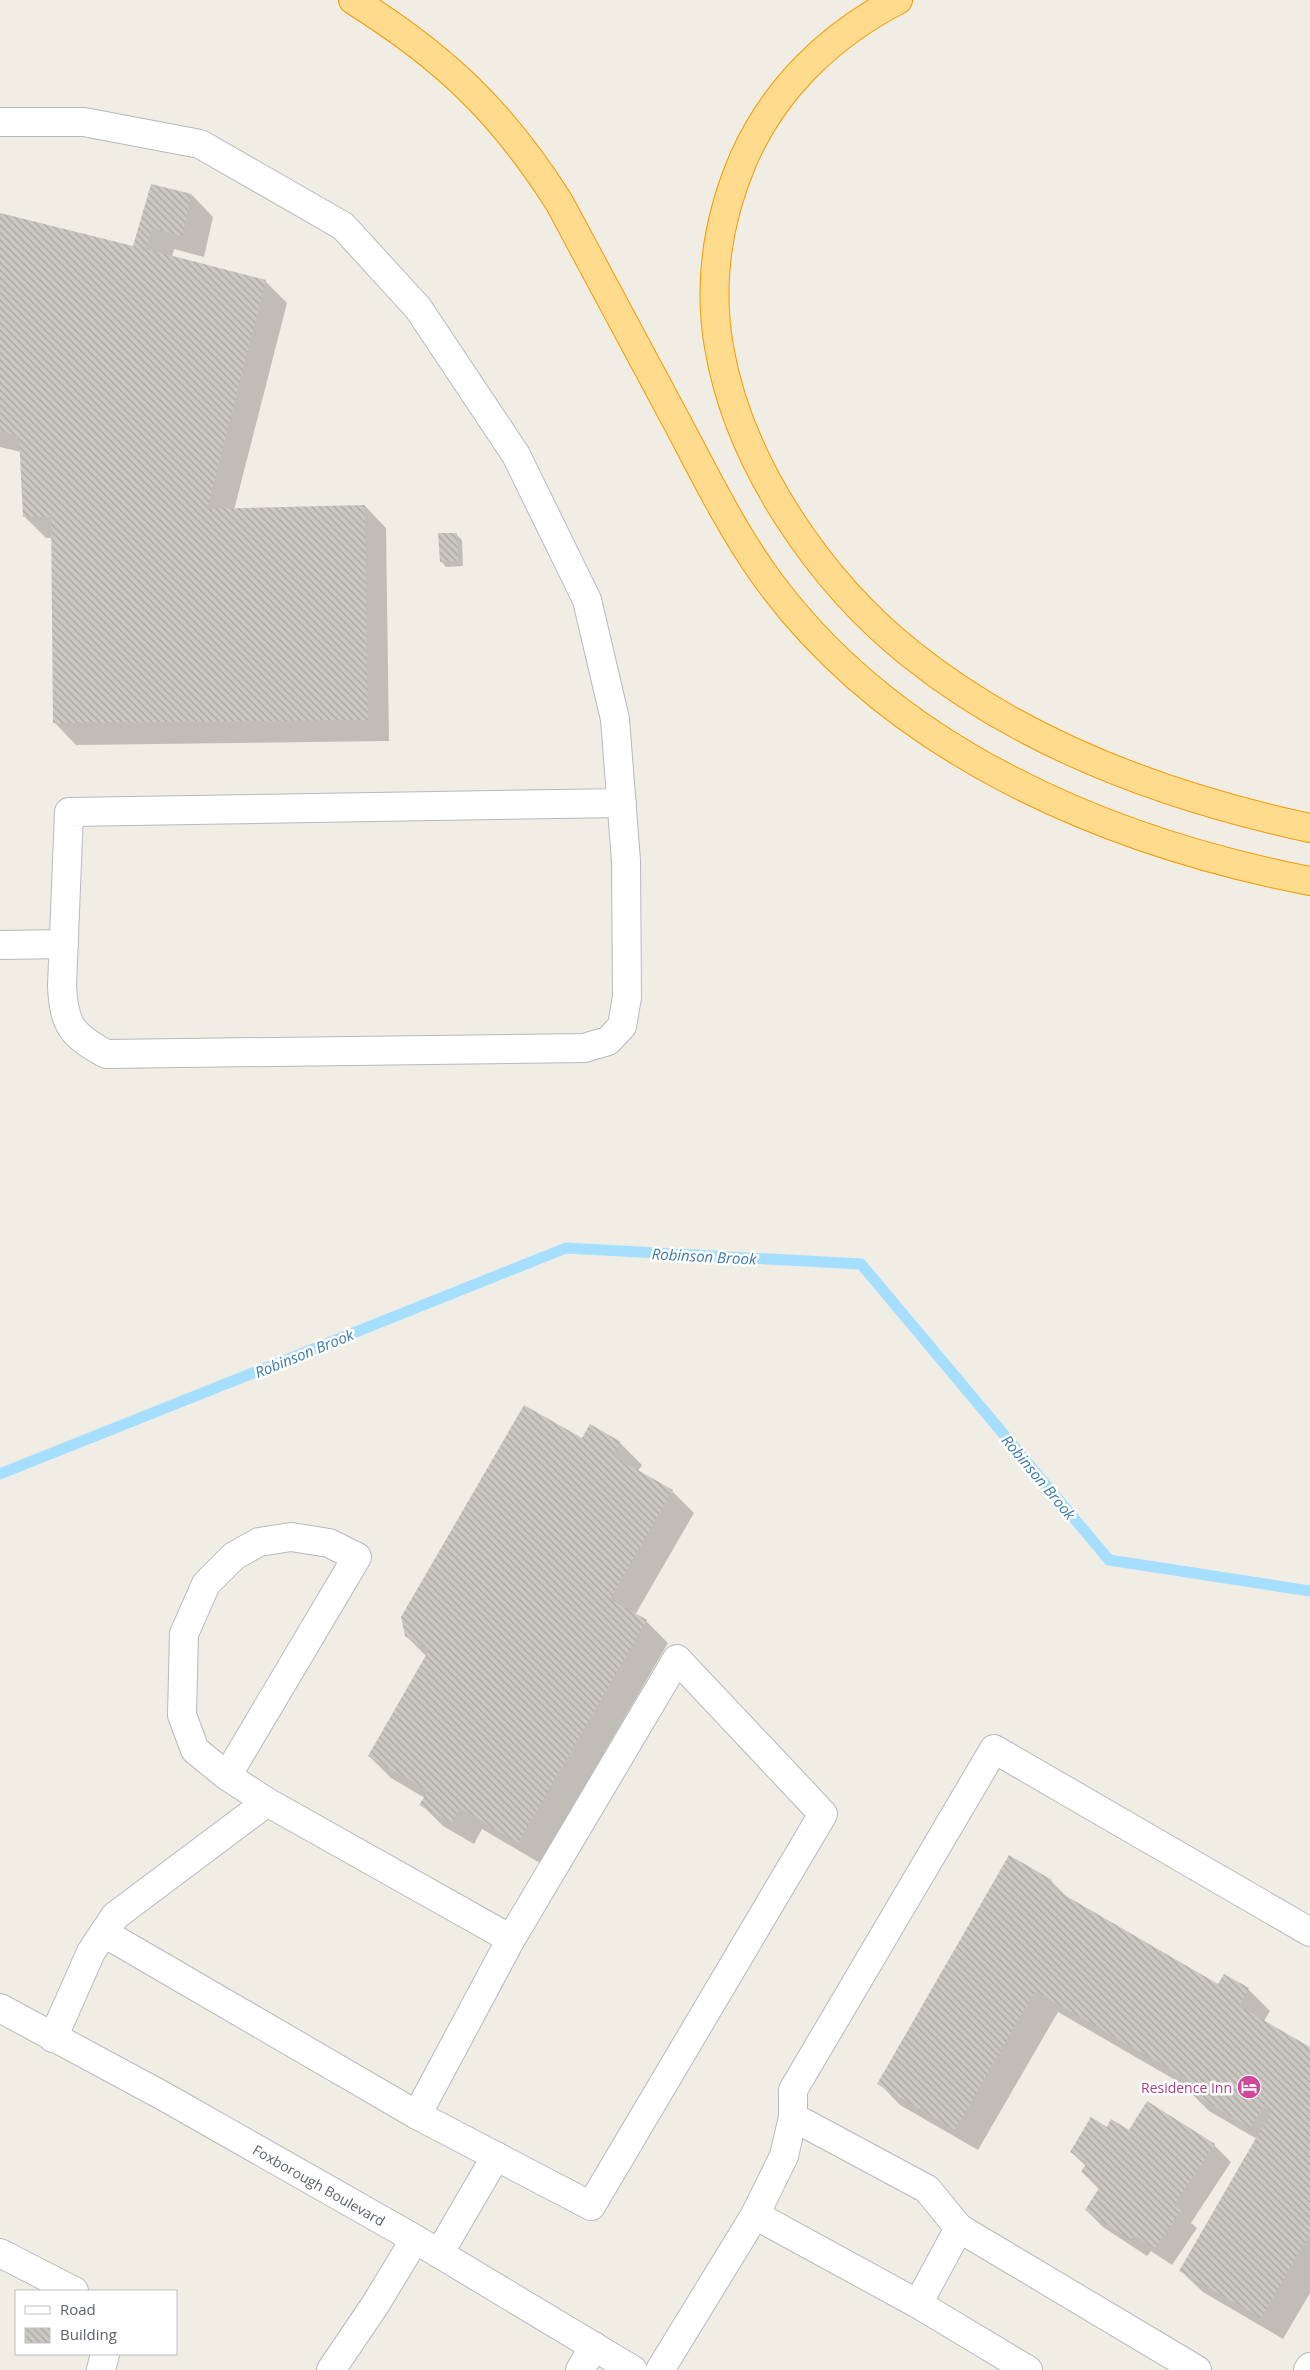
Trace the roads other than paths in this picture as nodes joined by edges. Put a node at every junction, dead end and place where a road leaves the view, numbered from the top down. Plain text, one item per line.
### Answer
1 (353, 0) edge
2 (898, 0) edge
3 (0, 122) edge
4 (622, 803) junction
5 (1310, 828) edge
6 (1310, 882) edge
7 (64, 944) junction
8 (0, 946) edge
9 (227, 1776) junction
10 (267, 1802) junction
11 (1310, 1932) edge
12 (104, 1933) junction
13 (511, 1939) junction
14 (0, 2008) edge
15 (53, 2038) junction
16 (417, 2115) junction
17 (793, 2117) junction
18 (496, 2156) junction
19 (755, 2215) junction
20 (959, 2228) junction
21 (415, 2239) junction
22 (0, 2253) edge
23 (438, 2254) junction
24 (72, 2290) edge
25 (918, 2304) junction
26 (594, 2346) junction
27 (104, 2355) edge
28 (101, 2370) edge
29 (331, 2370) edge
30 (580, 2370) edge
31 (633, 2370) edge
32 (660, 2370) edge
33 (1028, 2370) edge
34 (1197, 2370) edge

1 - 6 highway
2 - 5 highway
3 - 4 street
4 - 7 street
4 - 7 street
7 - 8 street
9 - 9 street
9 - 10 street
10 - 12 street
10 - 13 street
11 - 17 street
12 - 15 street
12 - 16 street
13 - 16 street
13 - 18 street
14 - 15 street, Foxborough Boulevard
15 - 21 street, Foxborough Boulevard
16 - 18 street
17 - 19 street
17 - 20 street
18 - 23 street
19 - 25 street
19 - 32 street
20 - 25 street
20 - 34 street
21 - 23 street, Foxborough Boulevard
21 - 29 street
22 - 24 street
23 - 26 street, Foxborough Boulevard
25 - 33 street
26 - 30 street
26 - 31 street, Foxborough Boulevard
27 - 28 street

